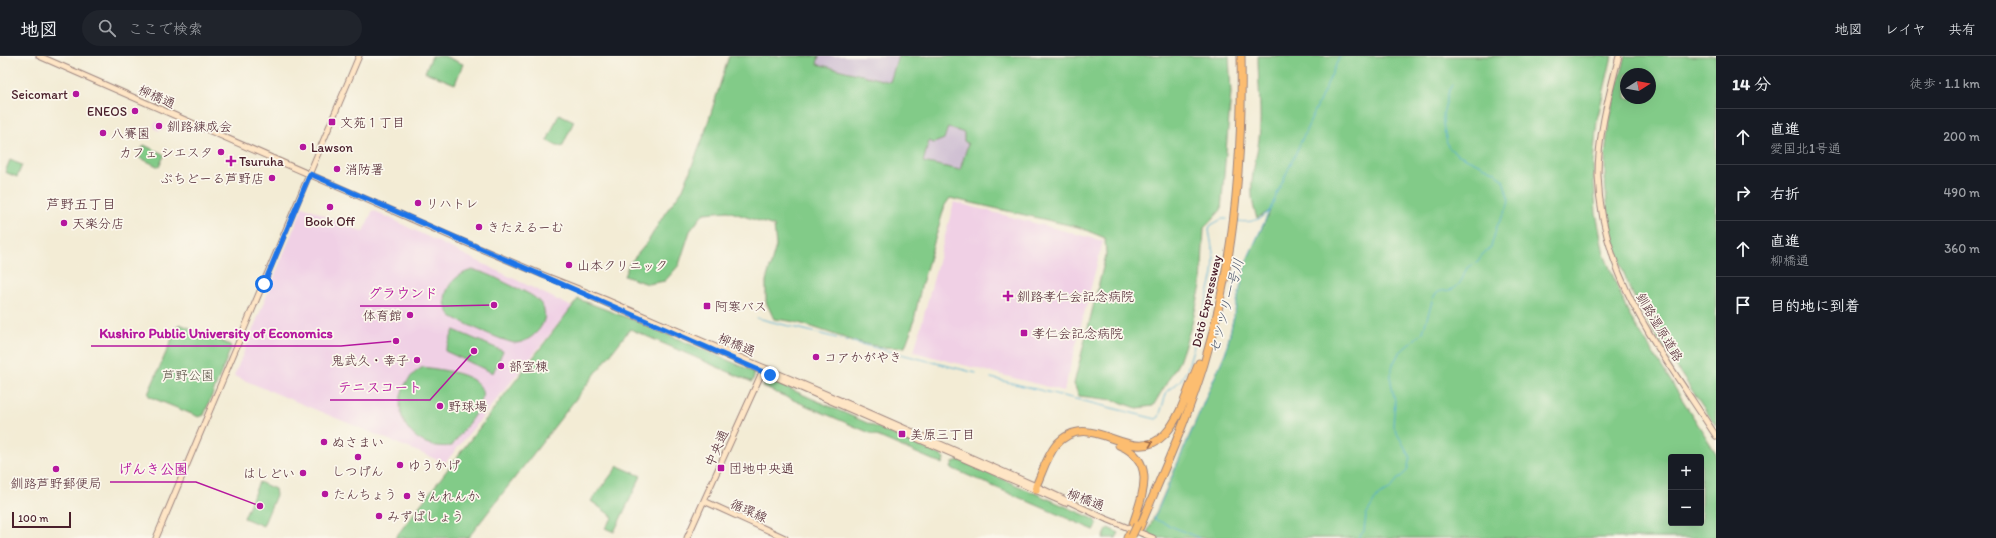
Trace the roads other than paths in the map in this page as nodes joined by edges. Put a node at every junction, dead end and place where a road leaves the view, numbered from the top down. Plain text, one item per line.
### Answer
1 (39, 56) edge
2 (359, 56) edge
3 (1237, 56) edge
4 (1241, 56) edge
5 (1619, 56) edge
6 (310, 174) junction
7 (1199, 363) junction
8 (764, 370) junction
9 (1716, 436) edge
10 (1037, 488) junction
11 (704, 501) junction
12 (1136, 526) junction
13 (1131, 537) edge
14 (156, 538) edge
15 (687, 538) edge
16 (785, 538) edge
17 (1153, 538) edge

1 - 6 street, 柳橋通
2 - 6 street
3 - 7 highway, Dōtō Expressway
4 - 12 highway, Dōtō Expressway
5 - 9 street, 釧路湿原道路
6 - 8 street, 柳橋通
6 - 14 street
10 -> 7 highway
7 - 12 highway, Dōtō Expressway
8 - 10 street, 柳橋通
8 - 11 street, 中央通
10 - 12 highway
10 - 17 street, 柳橋通
11 - 15 street, 中央通
11 - 16 street, 循環線
12 - 13 highway, Dōtō Expressway, bridge

